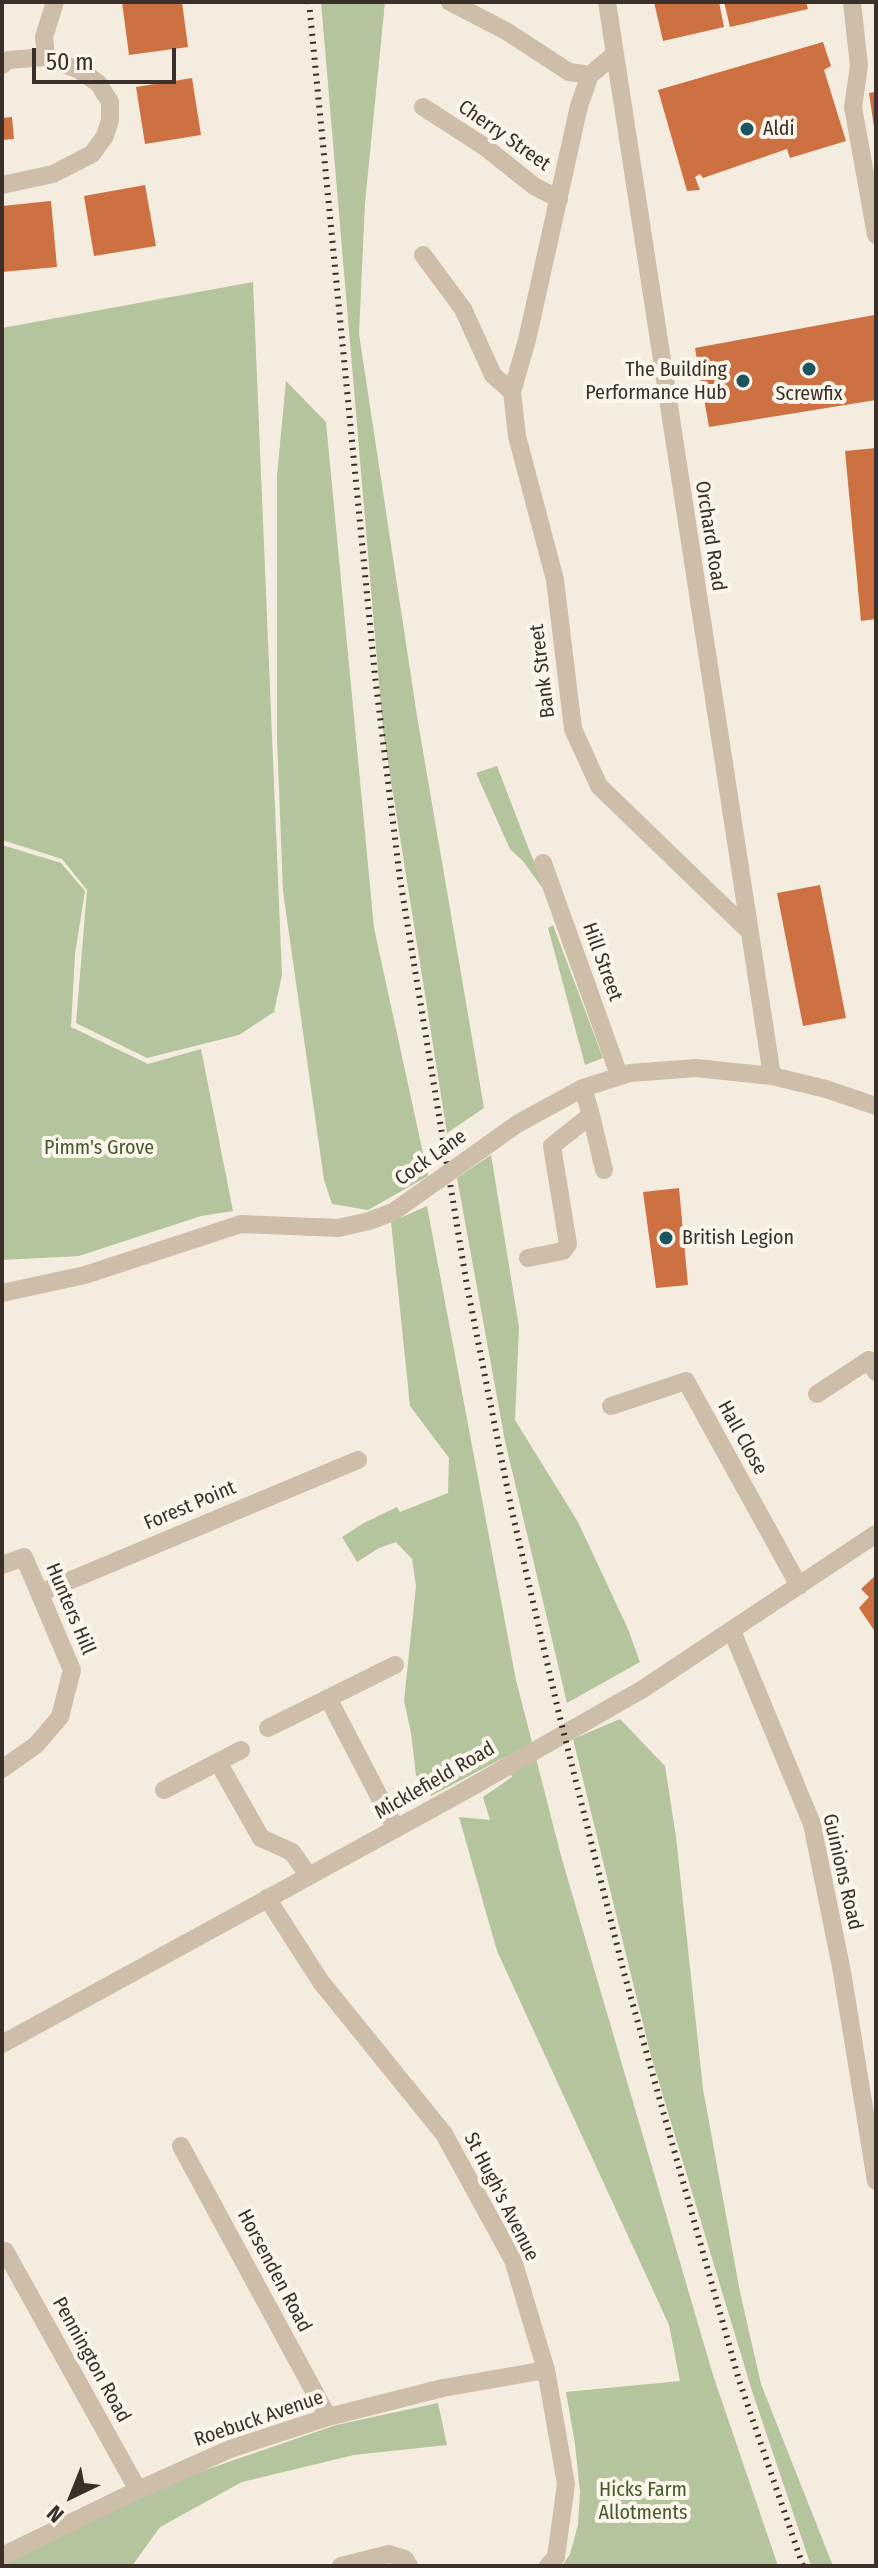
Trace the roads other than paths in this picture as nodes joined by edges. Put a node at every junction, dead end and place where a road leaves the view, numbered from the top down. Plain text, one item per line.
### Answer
1 (55, 2) edge
2 (450, 2) edge
3 (607, 2) edge
4 (852, 2) edge
5 (615, 54) junction
6 (46, 57) junction
7 (2, 65) edge
8 (590, 75) junction
9 (423, 107) dead end
10 (2, 185) edge
11 (559, 199) junction
12 (876, 235) edge
13 (423, 255) dead end
14 (512, 392) junction
15 (543, 863) dead end
16 (748, 930) junction
17 (619, 1075) junction
18 (772, 1076) junction
19 (583, 1088) junction
20 (876, 1106) edge
21 (591, 1115) junction
22 (604, 1170) dead end
23 (528, 1258) dead end
24 (2, 1293) edge
25 (876, 1372) edge
26 (817, 1394) dead end
27 (611, 1406) dead end
28 (358, 1460) dead end
29 (876, 1534) edge
30 (2, 1565) edge
31 (799, 1586) junction
32 (40, 1593) junction
33 (732, 1631) junction
34 (395, 1665) dead end
35 (328, 1698) junction
36 (268, 1728) dead end
37 (241, 1750) dead end
38 (218, 1762) junction
39 (2, 1769) edge
40 (164, 1790) dead end
41 (396, 1829) junction
42 (308, 1875) junction
43 (267, 1898) junction
44 (2, 2044) edge
45 (181, 2146) dead end
46 (876, 2181) edge
47 (5, 2251) dead end
48 (546, 2370) junction
49 (328, 2417) junction
50 (138, 2490) junction
51 (2, 2556) edge
52 (341, 2566) edge
53 (409, 2566) edge
54 (548, 2566) edge

1 - 6 street
2 - 8 street
3 - 5 street, Orchard Road
4 - 12 street
5 - 8 street
5 - 16 street, Orchard Road
6 - 7 street
6 - 10 street
8 - 11 street, Bank Street
9 - 11 street, Cherry Street
11 - 14 street, Bank Street
13 - 14 street
14 - 16 street, Bank Street
15 - 17 street, Hill Street
16 - 18 street, Orchard Road
17 - 18 street, Cock Lane
17 - 19 street, Cock Lane
18 - 20 street, Cock Lane
19 - 21 street
19 - 24 street, Cock Lane, bridge
21 - 22 street
21 - 23 street
25 - 26 street
27 - 31 street, Hall Close
28 - 32 street, Forest Point
29 - 31 street, Micklefield Road
30 - 32 street, Hunters Hill
31 - 33 street, Micklefield Road
32 - 39 street, Hunters Hill
33 - 41 street, Micklefield Road
33 - 46 street, Guinions Road
34 - 35 street
35 - 36 street
35 - 41 street
37 - 38 street
38 - 40 street
38 - 42 street
41 - 42 street, Micklefield Road
42 - 43 street, Micklefield Road
43 - 44 street, Micklefield Road
43 - 48 street, St Hugh's Avenue
45 - 49 street, Horsenden Road
47 - 50 street, Pennington Road
48 - 49 street, Roebuck Avenue
48 - 54 street, St Hugh's Avenue
49 - 50 street, Roebuck Avenue
50 - 51 street, Roebuck Avenue
52 - 53 street

